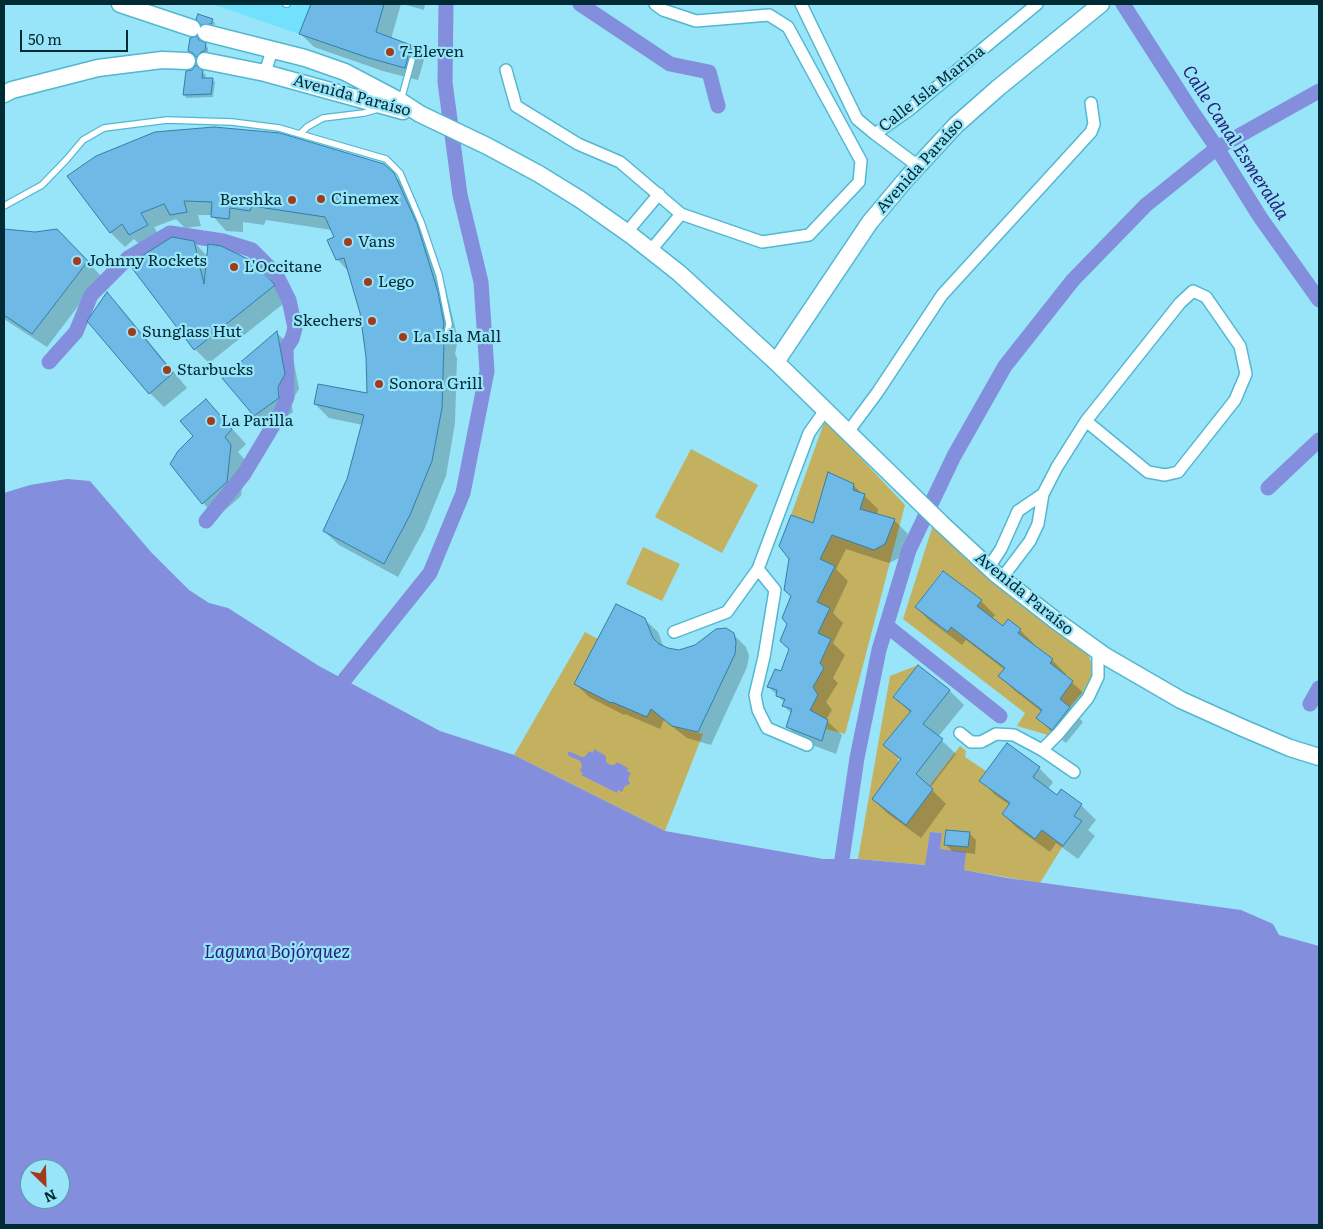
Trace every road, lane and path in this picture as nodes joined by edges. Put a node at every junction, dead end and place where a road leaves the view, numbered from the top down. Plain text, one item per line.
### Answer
1 (120, 4) edge
2 (655, 4) edge
3 (802, 4) edge
4 (1037, 4) edge
5 (1100, 5) edge
6 (272, 50) junction
7 (412, 60) dead end
8 (187, 61) dead end
9 (205, 61) dead end
10 (506, 70) dead end
11 (265, 73) junction
12 (4, 94) edge
13 (1090, 104) dead end
14 (394, 105) junction
15 (300, 134) junction
16 (875, 134) junction
17 (918, 166) junction
18 (659, 194) junction
19 (4, 206) edge
20 (682, 214) junction
21 (627, 232) junction
22 (651, 250) junction
23 (446, 339) dead end
24 (776, 362) junction
25 (826, 409) junction
26 (1086, 421) junction
27 (848, 432) junction
28 (1043, 494) junction
29 (989, 567) junction
30 (758, 569) junction
31 (1002, 578) junction
32 (674, 632) dead end
33 (1098, 651) junction
34 (960, 733) dead end
35 (807, 745) dead end
36 (1042, 750) junction
37 (1319, 757) edge
38 (1074, 772) dead end

1 - 6 street, Avenida Paraíso
2 - 20 street
3 - 16 street, Calle Isla Marina
4 - 16 street, Calle Isla Marina
5 - 17 street, Avenida Paraíso
6 - 11 street
6 - 14 street, Avenida Paraíso
7 - 14 lane
8 - 12 street
9 - 11 street, Avenida Paraíso
10 - 18 street
11 - 14 street, Avenida Paraíso
13 - 27 street
14 - 15 lane
14 - 21 street, Avenida Paraíso
15 - 19 lane
15 - 23 lane
16 - 17 street
17 - 24 street, Avenida Paraíso
18 - 20 street
18 - 21 street
20 - 22 street
21 - 22 street, Avenida Paraíso
22 - 24 street, Avenida Paraíso
24 - 25 street, Avenida Paraíso
25 - 27 street, Avenida Paraíso
25 - 30 street
26 - 26 street
26 - 28 street
27 - 29 street, Avenida Paraíso
28 - 29 street
28 - 31 street
29 - 31 street, Avenida Paraíso
30 - 32 street
30 - 35 street
31 - 33 street, Avenida Paraíso
33 - 36 street
33 - 37 street, Avenida Paraíso
34 - 36 street
36 - 38 street

